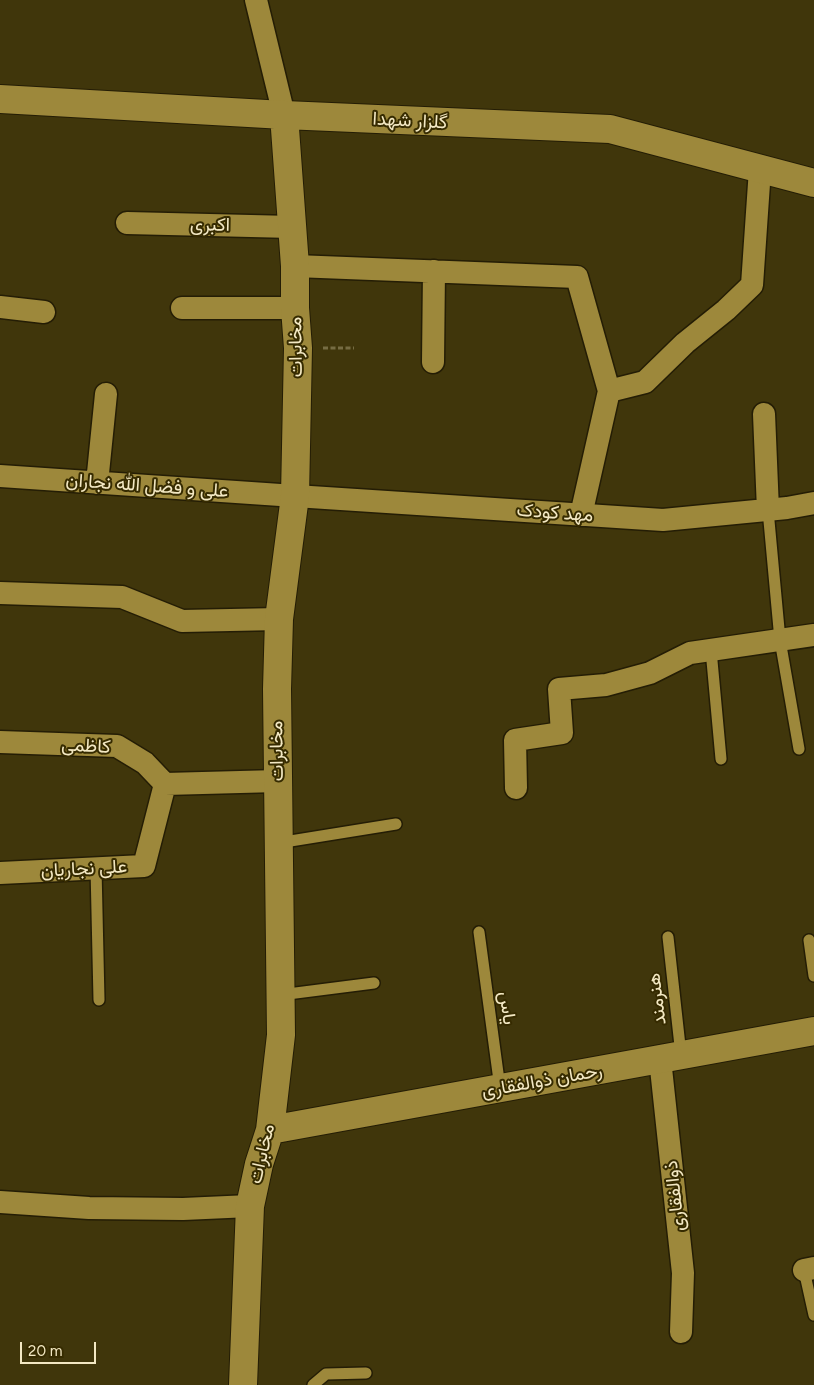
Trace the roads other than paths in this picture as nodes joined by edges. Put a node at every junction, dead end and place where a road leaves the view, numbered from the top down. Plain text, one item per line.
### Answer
1 (256, 0) edge
2 (0, 99) edge
3 (284, 115) junction
4 (760, 169) junction
5 (814, 183) edge
6 (127, 223) dead end
7 (292, 227) junction
8 (295, 266) junction
9 (434, 271) junction
10 (0, 306) edge
11 (182, 308) dead end
12 (295, 308) junction
13 (44, 312) dead end
14 (433, 362) dead end
15 (609, 391) junction
16 (106, 394) dead end
17 (764, 414) dead end
18 (0, 476) edge
19 (97, 483) junction
20 (295, 496) junction
21 (814, 503) edge
22 (768, 510) junction
23 (581, 515) junction
24 (0, 593) edge
25 (279, 619) junction
26 (814, 635) edge
27 (780, 640) junction
28 (711, 650) junction
29 (0, 742) edge
30 (799, 749) dead end
31 (722, 759) dead end
32 (278, 781) junction
33 (165, 784) junction
34 (516, 788) dead end
35 (396, 824) dead end
36 (278, 844) junction
37 (96, 868) junction
38 (0, 873) edge
39 (479, 932) dead end
40 (668, 937) dead end
41 (809, 940) dead end
42 (814, 976) edge
43 (374, 983) dead end
44 (280, 994) junction
45 (98, 1000) dead end
46 (814, 1031) edge
47 (671, 1058) junction
48 (500, 1088) junction
49 (270, 1130) junction
50 (0, 1202) edge
51 (250, 1206) junction
52 (809, 1269) edge
53 (814, 1315) edge
54 (681, 1332) dead end
55 (366, 1373) dead end
56 (243, 1385) edge
57 (313, 1385) edge

1 - 3 street
2 - 3 street, گلزار شهدا
3 - 4 street, گلزار شهدا
3 - 7 street, مخابرات
4 - 5 street, گلزار شهدا
4 - 15 street
6 - 7 street, اکبری
7 - 8 street, مخابرات
8 - 9 street
8 - 12 street, مخابرات
9 - 14 street
9 - 15 street
10 - 13 street
11 - 12 street
12 - 20 street, مخابرات
15 - 23 street
16 - 19 street
17 - 22 street
18 - 19 street, علی و فضل الله نجاران
19 - 20 street, علی و فضل الله نجاران
20 - 23 street, مهد کودک
20 - 25 street, مخابرات
21 - 22 street, مهد کودک
22 - 23 street, مهد کودک
22 - 27 lane
24 - 25 street
25 - 32 street, مخابرات
26 - 27 street
27 - 28 street
27 - 30 lane
28 - 31 lane
28 - 34 street
29 - 33 street, کاظمی
32 - 33 street
32 - 36 street, مخابرات
33 - 37 street, علی نجاریان
35 - 36 lane
36 - 44 street, مخابرات
37 - 38 street, علی نجاریان
37 - 45 lane
39 - 48 lane, یاس
40 - 47 lane, هنرمند
41 - 42 lane
43 - 44 lane
44 - 49 street, مخابرات
46 - 47 street, رحمان ذوالفقاری
47 - 48 street, رحمان ذوالفقاری
47 - 54 street, ذوالفقاری
48 - 49 street, رحمان ذوالفقاری
49 - 51 street, مخابرات
50 - 51 street
51 - 56 street, مخابرات
52 - 53 lane
55 - 57 lane

